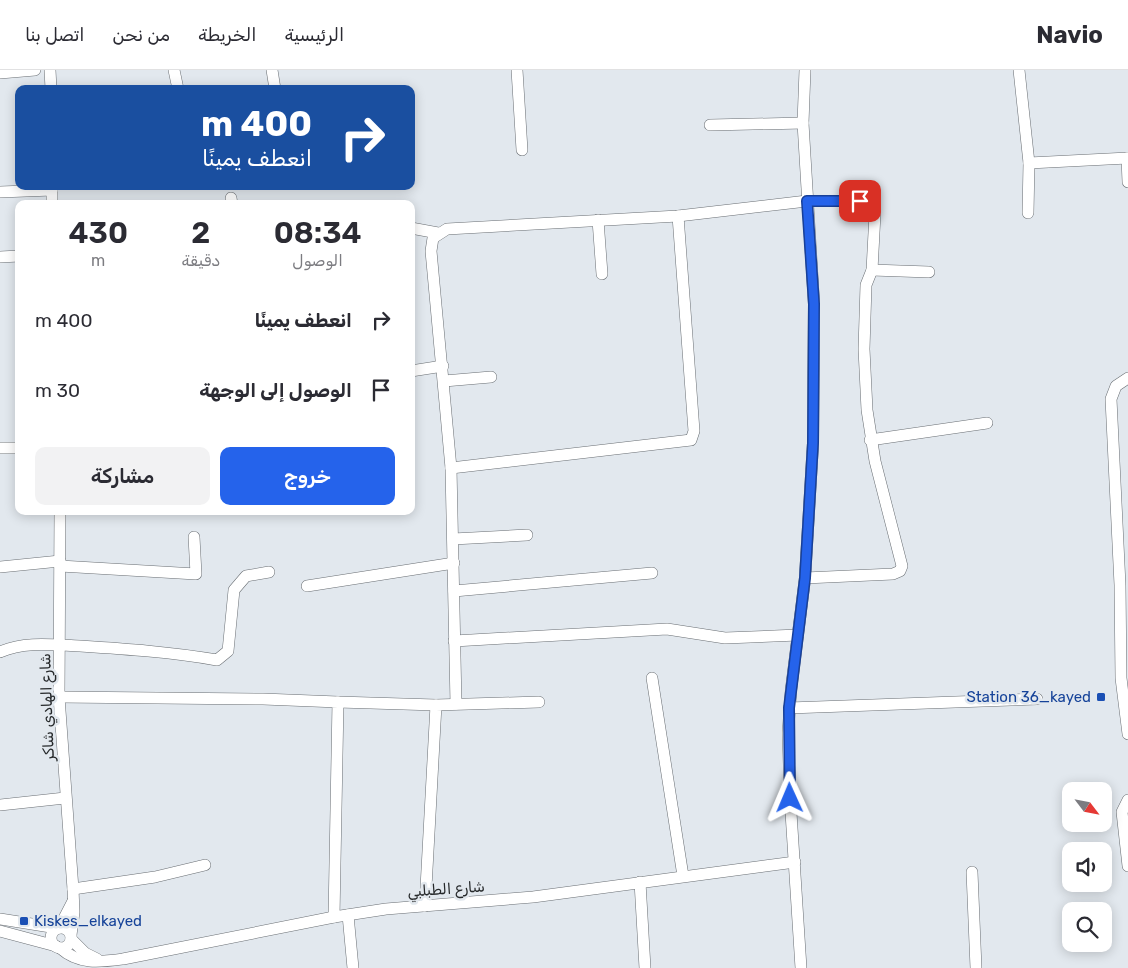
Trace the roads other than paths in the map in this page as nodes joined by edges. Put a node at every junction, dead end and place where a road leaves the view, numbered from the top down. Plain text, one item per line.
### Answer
1 (35, 70) edge
2 (50, 70) edge
3 (174, 70) edge
4 (272, 70) edge
5 (517, 70) edge
6 (805, 70) edge
7 (1019, 70) edge
8 (0, 73) edge
9 (51, 85) edge
10 (177, 85) edge
11 (274, 85) edge
12 (803, 123) junction
13 (710, 125) dead end
14 (522, 150) dead end
15 (1128, 158) edge
16 (1029, 163) junction
17 (1128, 182) edge
18 (26, 190) edge
19 (0, 192) edge
20 (807, 201) junction
21 (1028, 213) dead end
22 (678, 216) junction
23 (598, 220) junction
24 (415, 229) edge
25 (438, 233) junction
26 (15, 256) edge
27 (0, 257) edge
28 (872, 270) junction
29 (929, 272) dead end
30 (602, 274) dead end
31 (443, 366) junction
32 (415, 370) edge
33 (491, 377) dead end
34 (1128, 378) edge
35 (444, 382) junction
36 (987, 423) dead end
37 (870, 440) junction
38 (0, 448) edge
39 (15, 448) edge
40 (451, 468) junction
41 (60, 515) edge
42 (527, 535) dead end
43 (194, 537) dead end
44 (453, 539) junction
45 (454, 562) junction
46 (60, 563) junction
47 (0, 567) edge
48 (269, 572) dead end
49 (652, 573) dead end
50 (805, 578) junction
51 (307, 586) dead end
52 (454, 591) junction
53 (798, 635) junction
54 (454, 641) junction
55 (60, 645) junction
56 (0, 652) edge
57 (652, 678) dead end
58 (59, 697) junction
59 (1037, 699) dead end
60 (338, 702) junction
61 (539, 702) dead end
62 (436, 704) junction
63 (456, 704) junction
64 (789, 708) junction
65 (1128, 734) edge
66 (65, 798) junction
67 (1128, 800) edge
68 (0, 805) edge
69 (795, 862) junction
70 (205, 865) dead end
71 (1128, 866) edge
72 (972, 872) dead end
73 (683, 876) junction
74 (640, 882) junction
75 (73, 895) junction
76 (425, 906) junction
77 (348, 915) junction
78 (334, 917) junction
79 (0, 919) edge
80 (58, 928) junction
81 (0, 931) edge
82 (71, 937) junction
83 (58, 947) junction
84 (103, 962) junction
85 (352, 968) edge
86 (645, 968) edge
87 (800, 968) edge
88 (976, 968) edge

1 - 8 street
2 - 9 street
3 - 10 street
4 - 11 street
5 - 14 street
6 - 12 street
7 - 16 street
12 - 13 street
12 - 20 street
15 - 16 street
15 - 17 street
16 - 21 street
18 - 19 street
20 - 22 street
20 - 28 street
20 - 50 street
22 - 23 street
22 - 40 street
23 - 25 street
23 - 30 street
24 - 25 street
25 - 31 street
26 - 27 street
28 - 29 street
28 - 37 street
31 - 32 street
31 - 35 street
33 - 35 street
34 - 65 street
35 - 40 street
36 - 37 street
37 - 50 street
38 - 39 street
40 - 44 street
41 - 46 street, شارع الهادي شاكر
42 - 44 street
43 - 46 street
44 - 45 street
45 - 51 street
45 - 52 street
46 - 47 street
46 - 55 street, شارع الهادي شاكر
48 - 55 street
49 - 52 street
50 - 53 street
52 - 54 street
53 - 54 street
53 - 64 street
54 - 63 street
55 - 56 street
55 - 58 street, شارع الهادي شاكر
57 - 73 street
58 - 60 street
58 - 66 street, شارع الهادي شاكر
59 - 64 street
60 - 62 street
60 - 78 street
61 - 63 street
62 - 63 street
62 - 76 street
64 - 69 street
66 - 68 street
66 - 75 street, شارع الهادي شاكر
67 - 71 street
69 - 73 street, شارع الطبلبي
69 - 87 street
70 - 75 street
72 - 88 street
73 - 74 street, شارع الطبلبي
74 - 76 street, شارع الطبلبي
74 - 86 street
75 - 80 street
75 - 82 street, شارع الهادي شاكر
76 - 77 street, شارع الطبلبي
77 - 78 street, شارع الطبلبي
77 - 85 street
78 - 84 street, شارع الطبلبي
79 - 80 street
80 - 82 street
80 - 83 street
81 - 83 street, شارع الطبلبي
82 - 83 street
82 - 84 street
83 - 84 street, شارع الطبلبي

